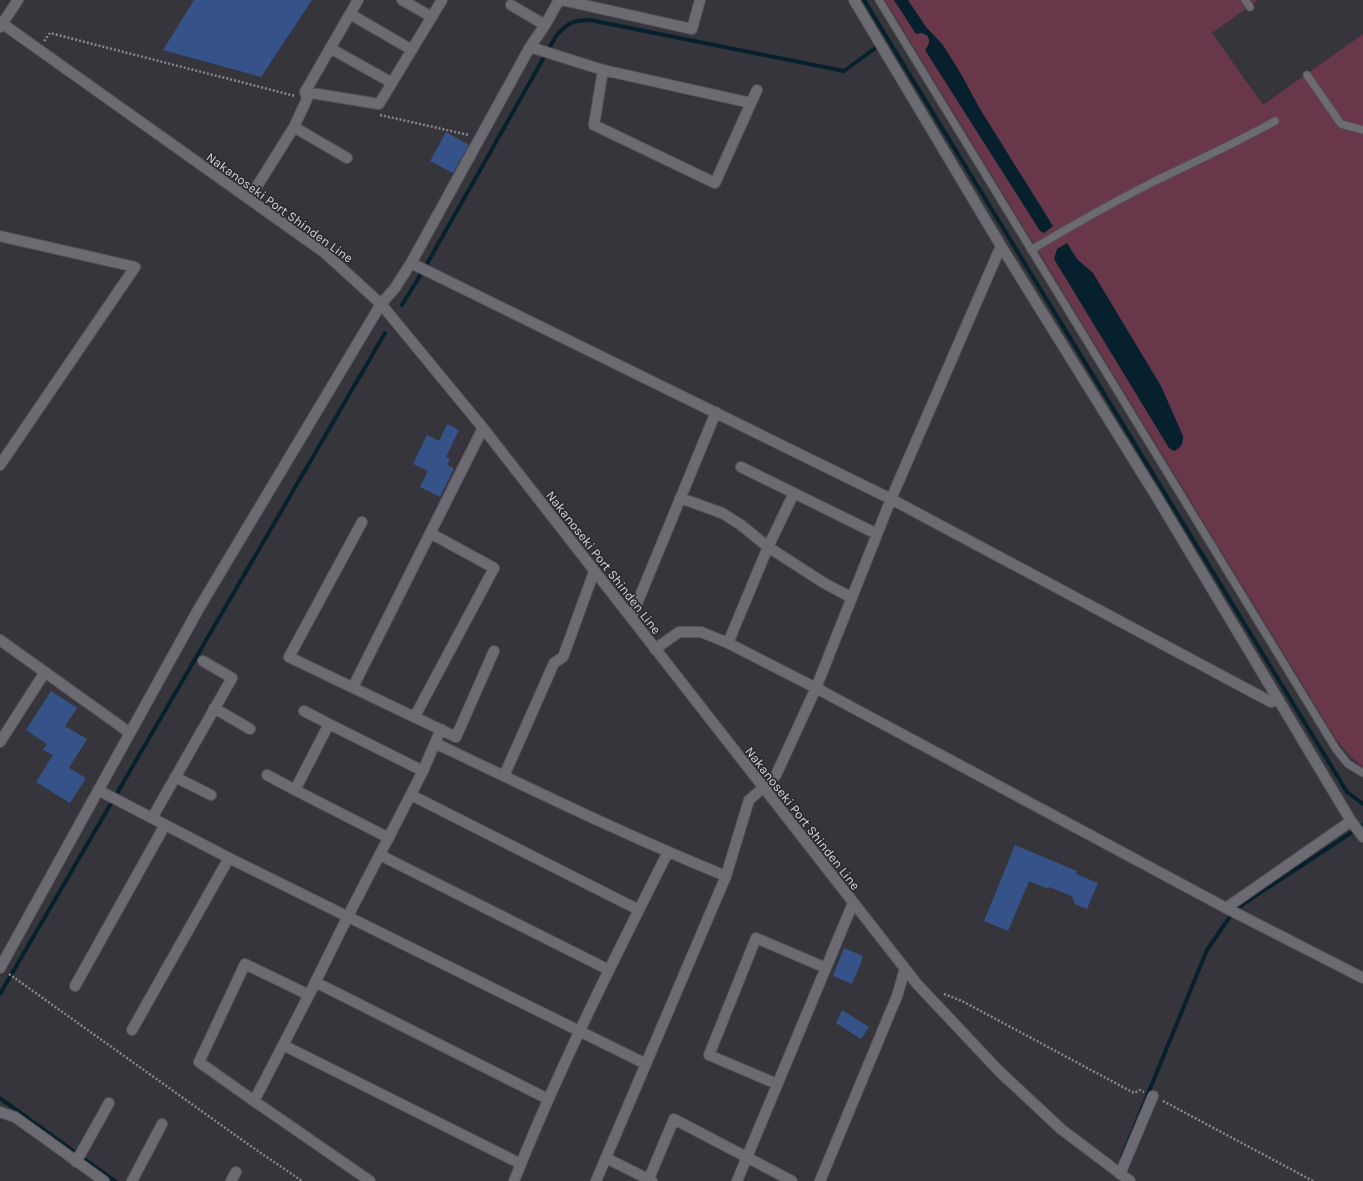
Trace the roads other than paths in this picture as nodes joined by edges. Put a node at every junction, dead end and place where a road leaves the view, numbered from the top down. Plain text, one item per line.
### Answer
1 (18, 0) edge
2 (358, 0) edge
3 (402, 0) edge
4 (442, 0) edge
5 (559, 0) edge
6 (562, 0) edge
7 (700, 0) edge
8 (854, 0) edge
9 (879, 0) edge
10 (1245, 0) edge
11 (511, 5) dead end
12 (1250, 7) dead end
13 (350, 14) junction
14 (432, 17) junction
15 (1, 24) edge
16 (545, 25) junction
17 (530, 47) junction
18 (330, 48) junction
19 (412, 50) junction
20 (603, 70) junction
21 (1308, 75) dead end
22 (392, 83) junction
23 (757, 90) dead end
24 (306, 95) junction
25 (751, 103) junction
26 (1275, 121) dead end
27 (294, 127) junction
28 (1363, 130) edge
29 (347, 158) dead end
30 (249, 199) junction
31 (0, 236) edge
32 (1001, 246) junction
33 (1031, 250) junction
34 (411, 263) junction
35 (381, 304) junction
36 (716, 412) junction
37 (483, 428) junction
38 (0, 464) edge
39 (741, 467) dead end
40 (794, 493) junction
41 (680, 498) junction
42 (891, 499) junction
43 (362, 522) dead end
44 (430, 533) junction
45 (877, 534) junction
46 (768, 547) junction
47 (594, 572) junction
48 (852, 598) junction
49 (631, 618) junction
50 (0, 640) edge
51 (728, 643) junction
52 (655, 649) junction
53 (494, 652) dead end
54 (203, 661) dead end
55 (45, 672) junction
56 (352, 687) junction
57 (816, 688) junction
58 (1279, 700) junction
59 (214, 708) junction
60 (304, 711) dead end
61 (415, 716) junction
62 (329, 724) junction
63 (250, 729) dead end
64 (441, 729) junction
65 (130, 733) junction
66 (0, 742) edge
67 (435, 743) junction
68 (423, 771) junction
69 (1363, 773) edge
70 (267, 775) dead end
71 (504, 776) junction
72 (175, 777) junction
73 (764, 788) junction
74 (98, 790) junction
75 (295, 790) junction
76 (211, 795) dead end
77 (411, 795) junction
78 (152, 818) junction
79 (1351, 821) junction
80 (165, 825) junction
81 (1363, 837) edge
82 (389, 838) junction
83 (668, 852) junction
84 (380, 855) junction
85 (229, 858) junction
86 (726, 876) junction
87 (853, 903) junction
88 (1226, 908) junction
89 (639, 910) junction
90 (348, 916) junction
91 (0, 968) edge
92 (826, 968) junction
93 (905, 969) junction
94 (609, 970) junction
95 (1363, 978) edge
96 (315, 982) junction
97 (75, 986) dead end
98 (309, 995) junction
99 (132, 1030) dead end
100 (579, 1031) junction
101 (283, 1046) junction
102 (646, 1064) junction
103 (777, 1084) junction
104 (1153, 1096) road end
105 (548, 1099) junction
106 (254, 1101) junction
107 (109, 1103) dead end
108 (0, 1112) edge
109 (162, 1124) dead end
110 (747, 1156) junction
111 (606, 1158) junction
112 (76, 1162) junction
113 (521, 1164) junction
114 (1120, 1174) junction
115 (649, 1180) edge
116 (104, 1181) edge
117 (132, 1181) edge
118 (370, 1181) edge
119 (514, 1181) edge
120 (596, 1181) edge
121 (737, 1181) edge
122 (792, 1181) edge
123 (820, 1181) edge
124 (1130, 1181) edge

1 - 15 street
2 - 13 street
3 - 14 street
4 - 14 street
5 - 16 street
6 - 7 street
8 - 32 street
9 - 33 lane
10 - 12 lane
11 - 16 street
13 - 18 street
13 - 19 street
14 - 19 street
15 - 30 street, Nakanoseki Port Shinden Line
16 - 17 street
17 - 20 street
17 - 34 street
18 - 22 street
18 - 24 street
19 - 22 street
20 - 25 street
20 - 25 street
21 - 28 lane
22 - 24 street
23 - 25 street
24 - 27 street
26 - 33 lane
27 - 29 street
27 - 30 street
30 - 35 street, Nakanoseki Port Shinden Line
31 - 38 street
32 - 42 street
32 - 58 street
33 - 69 lane
34 - 35 street
34 - 36 street
35 - 37 street, Nakanoseki Port Shinden Line
35 - 65 street
36 - 41 street
36 - 42 street
37 - 44 street
37 - 47 street, Nakanoseki Port Shinden Line
39 - 40 street
40 - 45 street
40 - 46 street
41 - 46 street
41 - 49 street
42 - 45 street
42 - 58 street
43 - 56 street
44 - 56 street
44 - 61 street
45 - 48 street
46 - 48 street
46 - 51 street
47 - 49 street, Nakanoseki Port Shinden Line
47 - 71 street
48 - 57 street
49 - 52 street, Nakanoseki Port Shinden Line
50 - 55 street
51 - 52 street
51 - 57 street
52 - 73 street, Nakanoseki Port Shinden Line
53 - 64 street
54 - 59 street
55 - 65 street
55 - 66 street
56 - 61 street
57 - 73 street
57 - 88 street
58 - 79 street
59 - 63 street
59 - 72 street
60 - 62 street
61 - 64 street
62 - 68 street
62 - 75 street
64 - 67 street
65 - 74 street
67 - 68 street
67 - 71 street
68 - 77 street
70 - 75 street
71 - 83 street
72 - 76 street
72 - 78 street
73 - 86 street
73 - 87 street, Nakanoseki Port Shinden Line
74 - 78 street
74 - 91 street
75 - 82 street
77 - 82 street
77 - 89 street
78 - 80 street
79 - 81 street
79 - 88 street
80 - 85 street
80 - 97 street
82 - 84 street
83 - 86 street
83 - 89 street
84 - 90 street
84 - 94 street
85 - 90 street
85 - 99 street
86 - 102 street
87 - 92 street
87 - 93 street, Nakanoseki Port Shinden Line
88 - 95 street
89 - 94 street
90 - 96 street
90 - 100 street
92 - 103 street
92 - 103 street
93 - 114 street, Nakanoseki Port Shinden Line
93 - 123 street
94 - 100 street
96 - 98 street
96 - 105 street
98 - 101 street
98 - 106 street
100 - 102 street
100 - 105 street
101 - 106 street
101 - 113 street
102 - 111 street
103 - 110 street
104 - 114 street
105 - 113 street
106 - 118 street
107 - 112 street
108 - 112 street
109 - 117 street
110 - 115 street
110 - 121 street
110 - 122 street
111 - 115 street
111 - 120 street
112 - 116 street
113 - 119 street
114 - 124 street, Nakanoseki Port Shinden Line

